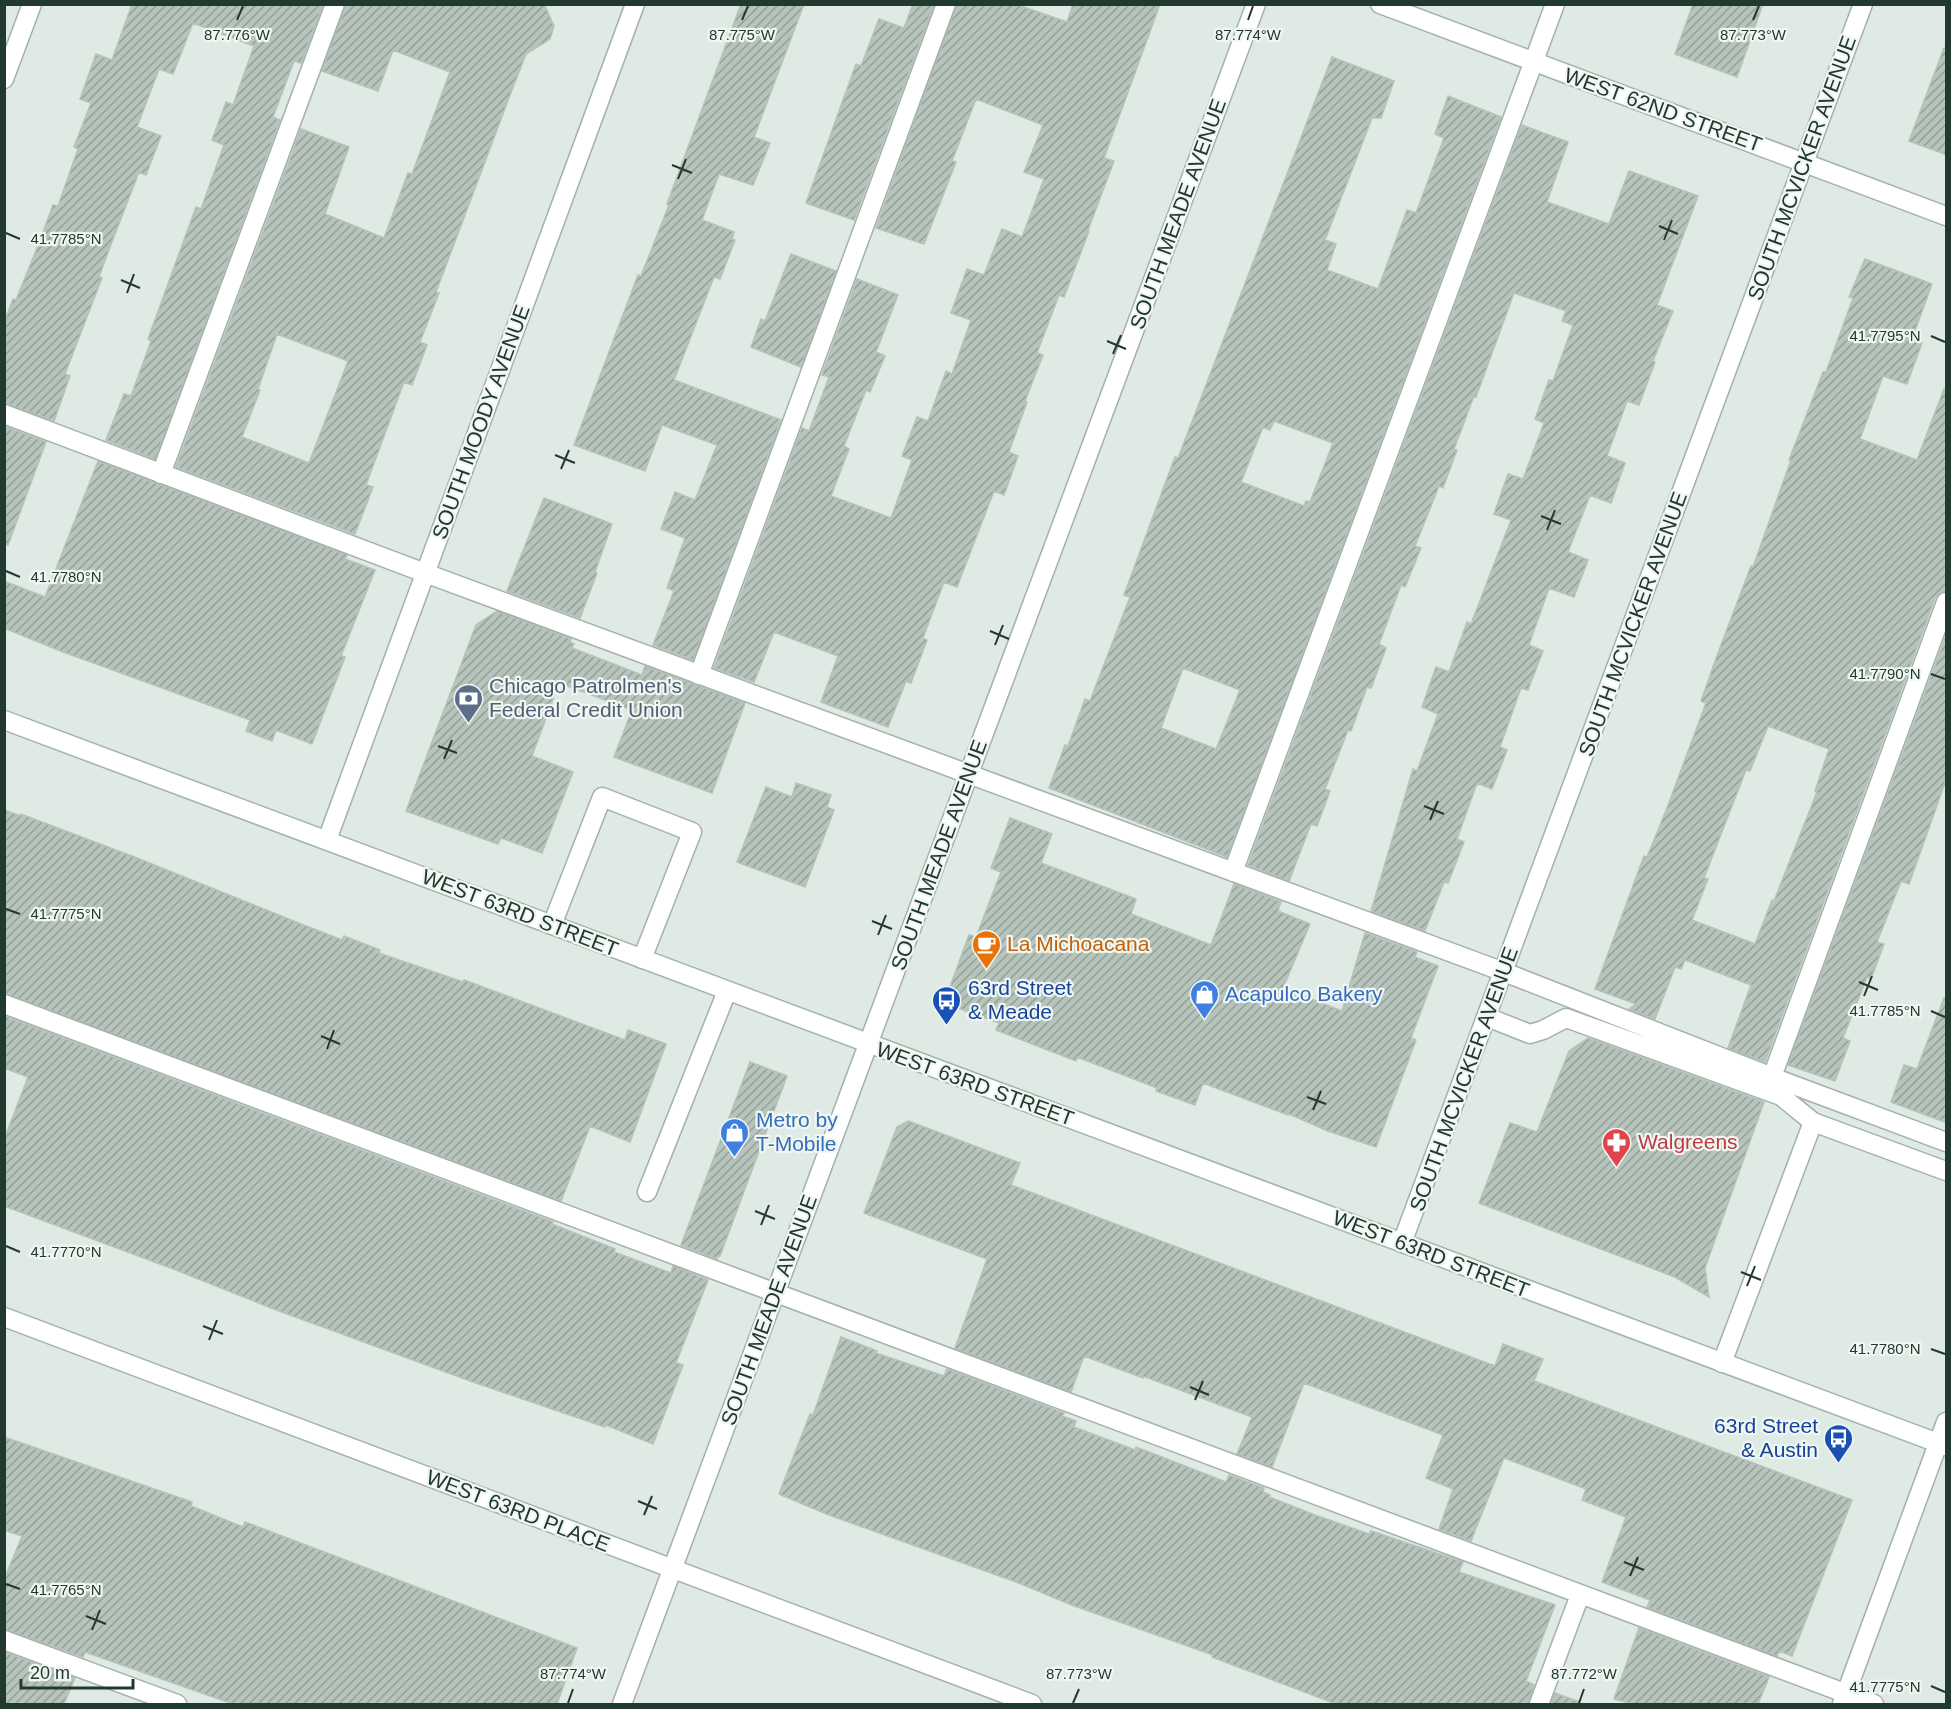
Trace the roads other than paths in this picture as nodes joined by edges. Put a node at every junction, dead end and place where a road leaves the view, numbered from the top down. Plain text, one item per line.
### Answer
1 (32, 4) edge
2 (335, 4) edge
3 (635, 4) edge
4 (946, 4) edge
5 (1256, 4) edge
6 (1380, 4) edge
7 (1555, 4) edge
8 (1863, 4) edge
9 (1534, 62) junction
10 (4, 78) edge
11 (1804, 163) junction
12 (1947, 216) edge
13 (4, 414) edge
14 (161, 474) junction
15 (425, 573) junction
16 (1947, 602) edge
17 (699, 675) junction
18 (4, 720) edge
19 (969, 775) junction
20 (327, 840) junction
21 (1233, 872) junction
22 (552, 925) junction
23 (642, 959) junction
24 (1504, 972) junction
25 (728, 992) junction
26 (4, 1004) edge
27 (1487, 1017) junction
28 (868, 1044) junction
29 (1772, 1077) junction
30 (1813, 1122) junction
31 (1947, 1142) edge
32 (1947, 1171) edge
33 (646, 1192) dead end
34 (1402, 1243) junction
35 (776, 1292) junction
36 (4, 1317) edge
37 (1722, 1363) junction
38 (1947, 1422) edge
39 (1942, 1445) edge
40 (672, 1569) junction
41 (1580, 1595) junction
42 (4, 1640) edge
43 (1844, 1699) edge
44 (177, 1704) edge
45 (622, 1704) edge
46 (1032, 1704) edge
47 (1539, 1704) edge
48 (1874, 1704) edge

1 - 10 street
2 - 14 street
3 - 15 street, SOUTH MOODY AVENUE
4 - 17 street
5 - 19 street, SOUTH MEADE AVENUE
6 - 9 street, WEST 62ND STREET
7 - 9 street
8 - 11 street, SOUTH MCVICKER AVENUE
9 - 11 street, WEST 62ND STREET
9 - 21 street
11 - 12 street, WEST 62ND STREET
11 - 24 street, SOUTH MCVICKER AVENUE
13 - 14 street
14 - 15 street
15 - 17 street
15 - 20 street, SOUTH MOODY AVENUE
16 - 29 street
17 - 19 street
18 - 20 street, WEST 63RD STREET
19 - 21 street
19 - 28 street, SOUTH MEADE AVENUE
20 - 22 street, WEST 63RD STREET
21 - 24 street
22 - 23 street, WEST 63RD STREET
22 - 23 street
23 - 25 street, WEST 63RD STREET
24 - 27 street, SOUTH MCVICKER AVENUE
24 - 29 street
25 - 28 street, WEST 63RD STREET
25 - 33 street
26 - 35 street
27 - 30 street
27 - 34 street, SOUTH MCVICKER AVENUE
28 - 34 street, WEST 63RD STREET
28 - 35 street, SOUTH MEADE AVENUE
29 - 31 street
30 - 32 street
30 - 37 street
34 - 37 street, WEST 63RD STREET
35 - 40 street, SOUTH MEADE AVENUE
35 - 41 street
36 - 40 street, WEST 63RD PLACE
37 - 39 street, WEST 63RD STREET
38 - 39 street
39 - 43 street
40 - 45 street, SOUTH MEADE AVENUE
40 - 46 street, WEST 63RD PLACE
41 - 43 street
41 - 47 street
42 - 44 street
43 - 48 street

